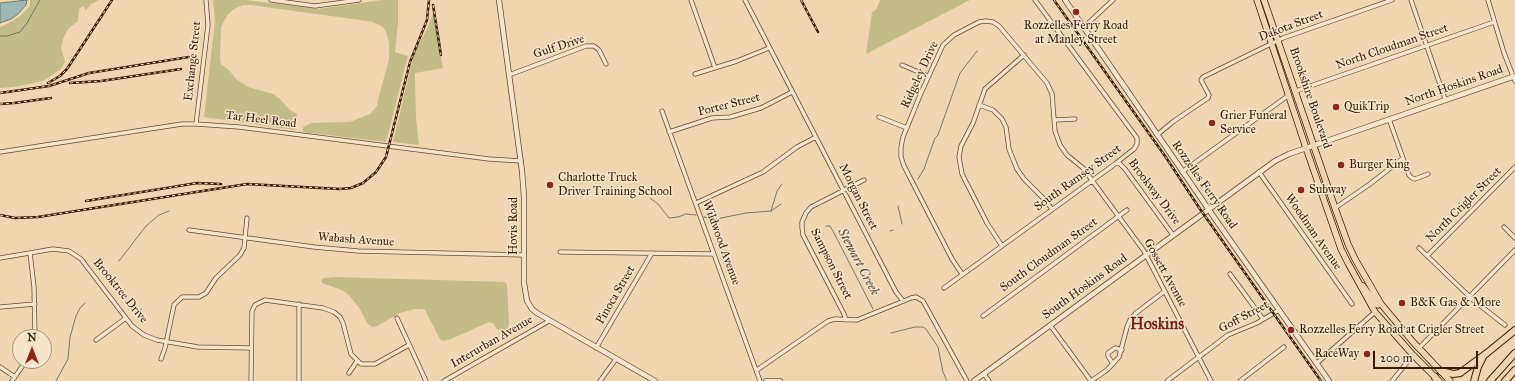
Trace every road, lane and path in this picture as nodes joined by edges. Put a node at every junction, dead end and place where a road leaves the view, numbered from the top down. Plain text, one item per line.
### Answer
1 (206, 0) edge
2 (271, 0) edge
3 (359, 0) edge
4 (499, 0) edge
5 (691, 0) edge
6 (744, 0) edge
7 (1035, 0) edge
8 (1065, 0) edge
9 (1113, 0) edge
10 (1257, 0) edge
11 (1264, 0) edge
12 (1392, 0) edge
13 (1412, 0) edge
14 (1488, 0) edge
15 (1494, 22) junction
16 (1084, 27) junction
17 (1278, 39) junction
18 (1272, 42) junction
19 (1427, 46) junction
20 (769, 48) junction
21 (1024, 55) junction
22 (606, 64) dead end
23 (902, 65) dead end
24 (715, 68) junction
25 (696, 74) dead end
26 (509, 75) junction
27 (928, 76) junction
28 (1514, 76) edge
29 (1515, 81) edge
30 (1296, 91) junction
31 (792, 92) junction
32 (1289, 95) junction
33 (1445, 99) junction
34 (979, 105) junction
35 (662, 112) dead end
36 (879, 116) dead end
37 (1075, 119) dead end
38 (1389, 119) junction
39 (1055, 120) junction
40 (196, 124) junction
41 (907, 128) junction
42 (669, 132) junction
43 (1157, 134) junction
44 (816, 138) junction
45 (1314, 145) junction
46 (1306, 148) junction
47 (0, 152) edge
48 (1402, 159) junction
49 (521, 161) junction
50 (1118, 162) junction
51 (1515, 167) edge
52 (1182, 172) junction
53 (1259, 172) junction
54 (1428, 174) dead end
55 (864, 180) dead end
56 (1092, 180) junction
57 (843, 190) junction
58 (696, 203) junction
59 (1335, 208) junction
60 (1052, 209) junction
61 (1208, 209) junction
62 (1127, 210) dead end
63 (1119, 217) junction
64 (247, 218) dead end
65 (1504, 227) dead end
66 (189, 230) dead end
67 (1173, 236) junction
68 (245, 238) junction
69 (1515, 238) edge
70 (1002, 246) junction
71 (1418, 248) dead end
72 (1515, 250) edge
73 (560, 252) dead end
74 (30, 253) junction
75 (652, 253) junction
76 (714, 254) junction
77 (524, 255) junction
78 (1146, 255) junction
79 (1427, 256) junction
80 (0, 258) edge
81 (1352, 272) junction
82 (962, 274) junction
83 (1230, 274) dead end
84 (944, 288) dead end
85 (1165, 291) junction
86 (1470, 296) junction
87 (903, 301) junction
88 (35, 304) junction
89 (299, 304) junction
90 (1352, 304) dead end
91 (1381, 304) junction
92 (0, 307) edge
93 (1279, 310) junction
94 (1375, 312) junction
95 (983, 316) dead end
96 (126, 318) junction
97 (397, 318) dead end
98 (1263, 319) junction
99 (846, 320) junction
100 (550, 321) junction
101 (1050, 325) junction
102 (1505, 325) dead end
103 (35, 329) edge
104 (1515, 330) edge
105 (96, 340) dead end
106 (167, 342) junction
107 (409, 345) junction
108 (1284, 347) dead end
109 (251, 348) junction
110 (596, 348) junction
111 (1419, 348) junction
112 (1122, 350) junction
113 (1487, 353) junction
114 (1515, 353) edge
115 (1413, 355) junction
116 (1199, 357) junction
117 (161, 359) dead end
118 (616, 359) junction
119 (357, 361) junction
120 (1317, 363) junction
121 (1113, 364) junction
122 (0, 367) edge
123 (20, 369) edge
124 (757, 370) junction
125 (1515, 370) edge
126 (1441, 372) junction
127 (349, 373) dead end
128 (984, 374) junction
129 (15, 377) junction
130 (1437, 380) edge
131 (12, 381) edge
132 (251, 381) edge
133 (299, 381) edge
134 (426, 381) edge
135 (444, 381) edge
136 (600, 381) edge
137 (655, 381) edge
138 (760, 381) edge
139 (766, 381) edge
140 (780, 381) edge
141 (967, 381) edge
142 (974, 381) edge
143 (989, 381) edge
144 (1091, 381) edge
145 (1167, 381) edge
146 (1211, 381) edge
147 (1240, 381) edge
148 (1330, 381) edge
149 (1392, 381) edge
150 (1450, 381) edge
151 (1474, 381) edge
152 (1490, 381) edge
153 (1505, 381) edge

1 - 40 street, Exchange Street
2 - 3 street
4 - 26 street, Hovis Road
5 - 24 street
6 - 20 street, Morgan Street
7 - 50 street, South Ramsey Street
8 - 16 street, Rozzelles Ferry Road
9 - 16 street
10 - 18 highway, Brookshire Boulevard
11 - 17 highway, Brookshire Boulevard
12 - 17 street, Dakota Street
13 - 19 street
14 - 15 street
15 - 19 street, North Cloudman Street
15 - 28 street
16 - 43 street, Rozzelles Ferry Road
17 - 18 street, Dakota Street
17 - 30 highway, Brookshire Boulevard
18 - 32 highway, Brookshire Boulevard
18 - 43 street, Dakota Street
19 - 30 street, North Cloudman Street
19 - 33 street
20 - 24 street
20 - 31 street, Morgan Street
21 - 27 street, Ridgeley Drive
21 - 34 street
21 - 39 street, Ridgeley Drive
22 - 26 street, Gulf Drive
23 - 27 street
24 - 25 street
26 - 49 street, Hovis Road
27 - 41 street, Ridgeley Drive
28 - 29 street
28 - 33 street, North Hoskins Road
30 - 45 highway, Brookshire Boulevard
31 - 42 street, Porter Street
31 - 44 street, Morgan Street
32 - 46 highway, Brookshire Boulevard
32 - 52 street
33 - 38 street, North Hoskins Road
34 - 60 street
34 - 70 street
35 - 42 street, Wildwood Avenue
36 - 41 street
37 - 39 street
38 - 45 street, North Hoskins Road
38 - 48 street
39 - 56 street, Ridgeley Drive
40 - 47 street, Tar Heel Road
40 - 49 street, Tar Heel Road
41 - 82 street, Ridgeley Drive
42 - 58 street, Wildwood Avenue
43 - 52 street, Rozzelles Ferry Road
44 - 57 street, Morgan Street
44 - 58 street
45 - 46 street, North Hoskins Road
45 - 59 highway, Brookshire Boulevard
46 - 53 street, North Hoskins Road
46 - 81 highway, Brookshire Boulevard
48 - 54 street
48 - 59 street
49 - 77 street, Hovis Road
50 - 56 street, South Ramsey Street
50 - 67 street, Brookway Drive
51 - 79 street, North Crigler Street
52 - 61 street, Rozzelles Ferry Road
53 - 61 street, North Hoskins Road
53 - 90 street, Woodman Avenue
55 - 57 street, Sampson Street
56 - 60 street, South Ramsey Street
56 - 63 street, Gossett Avenue
57 - 87 street, Morgan Street
57 - 99 street, Sampson Street
58 - 76 street, Wildwood Avenue
59 - 91 highway, Brookshire Boulevard
60 - 70 street, South Ramsey Street
61 - 67 street, South Hoskins Road
61 - 93 street, Rozzelles Ferry Road
62 - 63 street, South Cloudman Street
63 - 78 street, Gossett Avenue
63 - 95 street, South Cloudman Street
64 - 68 street
65 - 69 street
66 - 68 street, Wabash Avenue
67 - 78 street, South Hoskins Road
68 - 77 street, Wabash Avenue
68 - 106 street
70 - 82 street, South Ramsey Street
71 - 79 street
72 - 86 street
73 - 75 street
74 - 80 street, Brooktree Drive
74 - 88 street
74 - 96 street, Brooktree Drive
75 - 76 street
75 - 110 street, Pinoca Street
76 - 124 street, Wildwood Avenue
77 - 100 street, Hovis Road
78 - 85 street, Gossett Avenue
78 - 101 street, South Hoskins Road
79 - 86 street
81 - 91 highway
81 - 94 highway, Brookshire Boulevard
82 - 84 street, South Ramsey Street
83 - 98 street
85 - 112 street
85 - 116 street, Gossett Avenue
86 - 102 street
86 - 111 street
87 - 99 street
87 - 141 street
88 - 92 street
88 - 103 street
89 - 109 street
89 - 119 street
89 - 133 street
91 - 111 highway, Brookshire Boulevard
93 - 98 street, Goff Street
93 - 120 street, Rozzelles Ferry Road
94 - 115 highway, Brookshire Boulevard
94 - 120 street
96 - 105 street
96 - 106 street, Brooktree Drive
97 - 107 street
98 - 116 street, Goff Street
99 - 124 street
100 - 110 street, Hovis Road
100 - 135 street, Interurban Avenue
101 - 128 street, South Hoskins Road
101 - 144 street
104 - 113 highway
106 - 109 street, Brooktree Drive
106 - 117 street
107 - 119 street
107 - 134 street
108 - 147 street
109 - 132 street
110 - 118 street, Hovis Road
111 - 126 highway, Brookshire Boulevard
112 - 121 street
112 - 121 street
113 - 126 highway
113 - 151 highway
114 - 152 highway
115 - 130 highway, Brookshire Boulevard
115 - 149 street
116 - 145 street, Goff Street
116 - 146 street, Gossett Avenue
118 - 136 street
118 - 137 street, Hovis Road
119 - 127 street
120 - 148 street, Rozzelles Ferry Road
121 - 144 street
122 - 129 street
123 - 129 street
124 - 138 street, Wildwood Avenue
125 - 153 highway
126 - 150 highway, Brookshire Boulevard
128 - 142 street, South Hoskins Road
128 - 143 street
129 - 131 street
139 - 140 street

